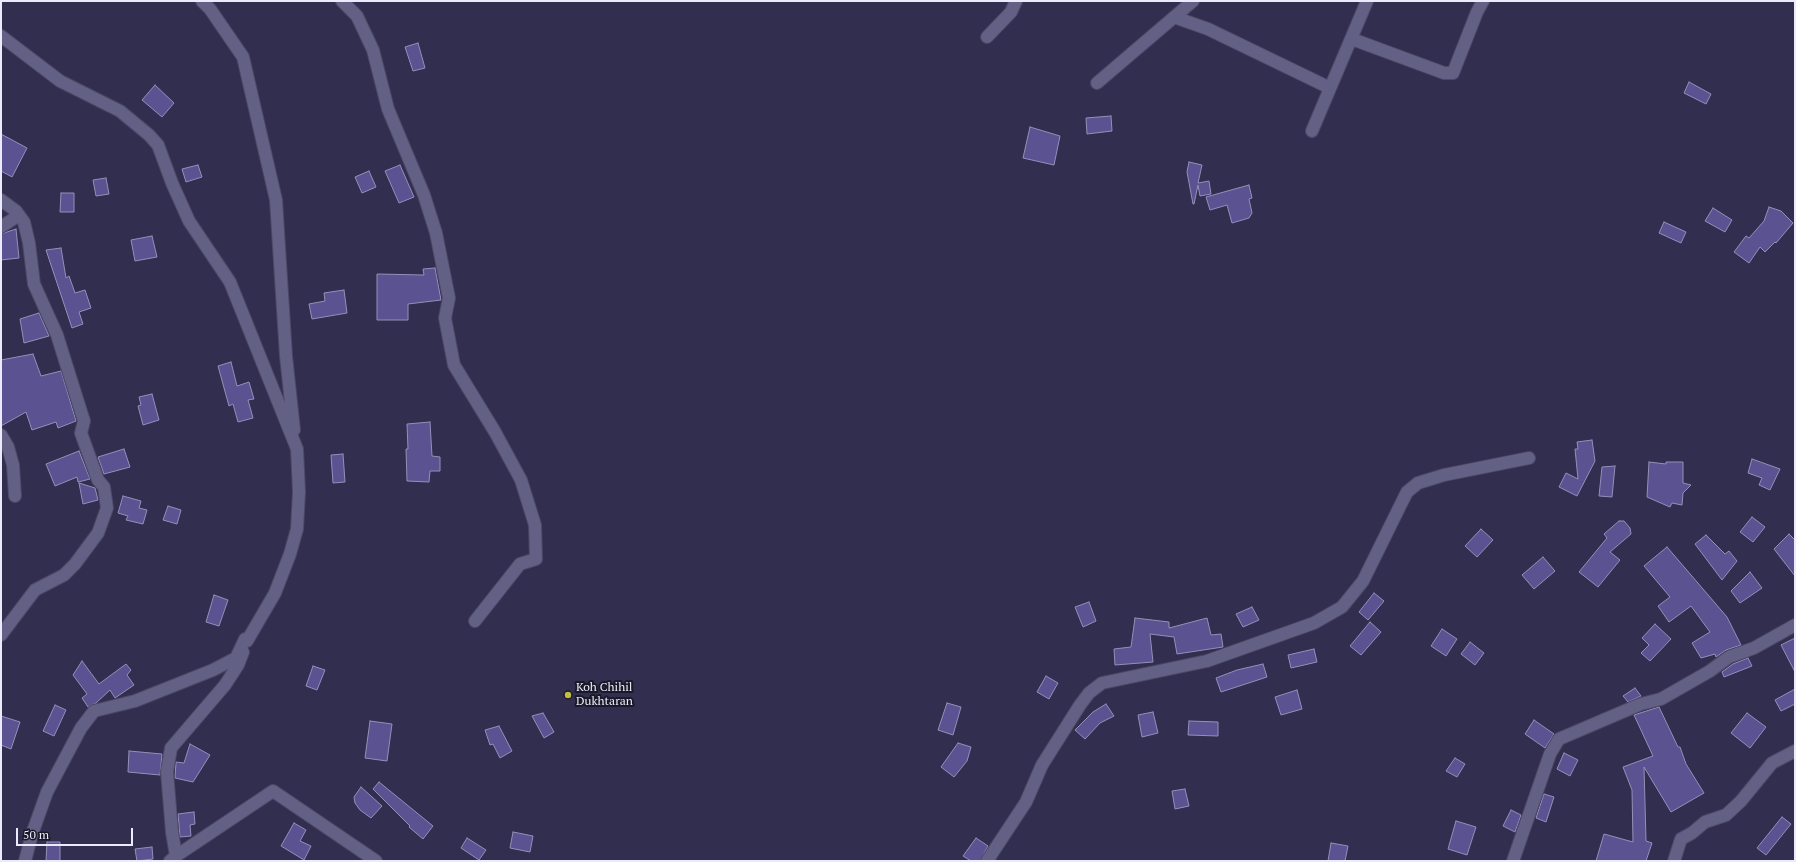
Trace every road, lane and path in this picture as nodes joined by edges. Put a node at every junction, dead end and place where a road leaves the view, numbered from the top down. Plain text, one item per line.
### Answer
1 (202, 1) edge
2 (342, 1) edge
3 (1016, 1) edge
4 (1193, 1) edge
5 (1367, 1) edge
6 (1483, 1) edge
7 (1174, 17) junction
8 (1, 36) edge
9 (987, 37) dead end
10 (1352, 39) junction
11 (1097, 83) dead end
12 (1330, 88) junction
13 (1312, 131) dead end
14 (1, 200) edge
15 (19, 215) junction
16 (1, 227) edge
17 (1, 435) edge
18 (297, 449) junction
19 (1529, 458) dead end
20 (15, 496) dead end
21 (475, 621) dead end
22 (1795, 625) edge
23 (1, 636) edge
24 (247, 641) junction
25 (1795, 751) edge
26 (173, 858) edge
27 (25, 861) edge
28 (376, 861) edge
29 (987, 861) edge
30 (1513, 861) edge
31 (1674, 861) edge

1 - 18 street
2 - 21 street
3 - 9 street
4 - 7 street
5 - 10 street
6 - 10 street
7 - 11 street
7 - 12 street
8 - 18 street
10 - 12 street
12 - 13 street
14 - 15 street
15 - 16 street
15 - 23 street
17 - 20 street
18 - 24 street
19 - 29 street
22 - 30 street
24 - 26 street
24 - 27 street
25 - 31 street
26 - 28 street

